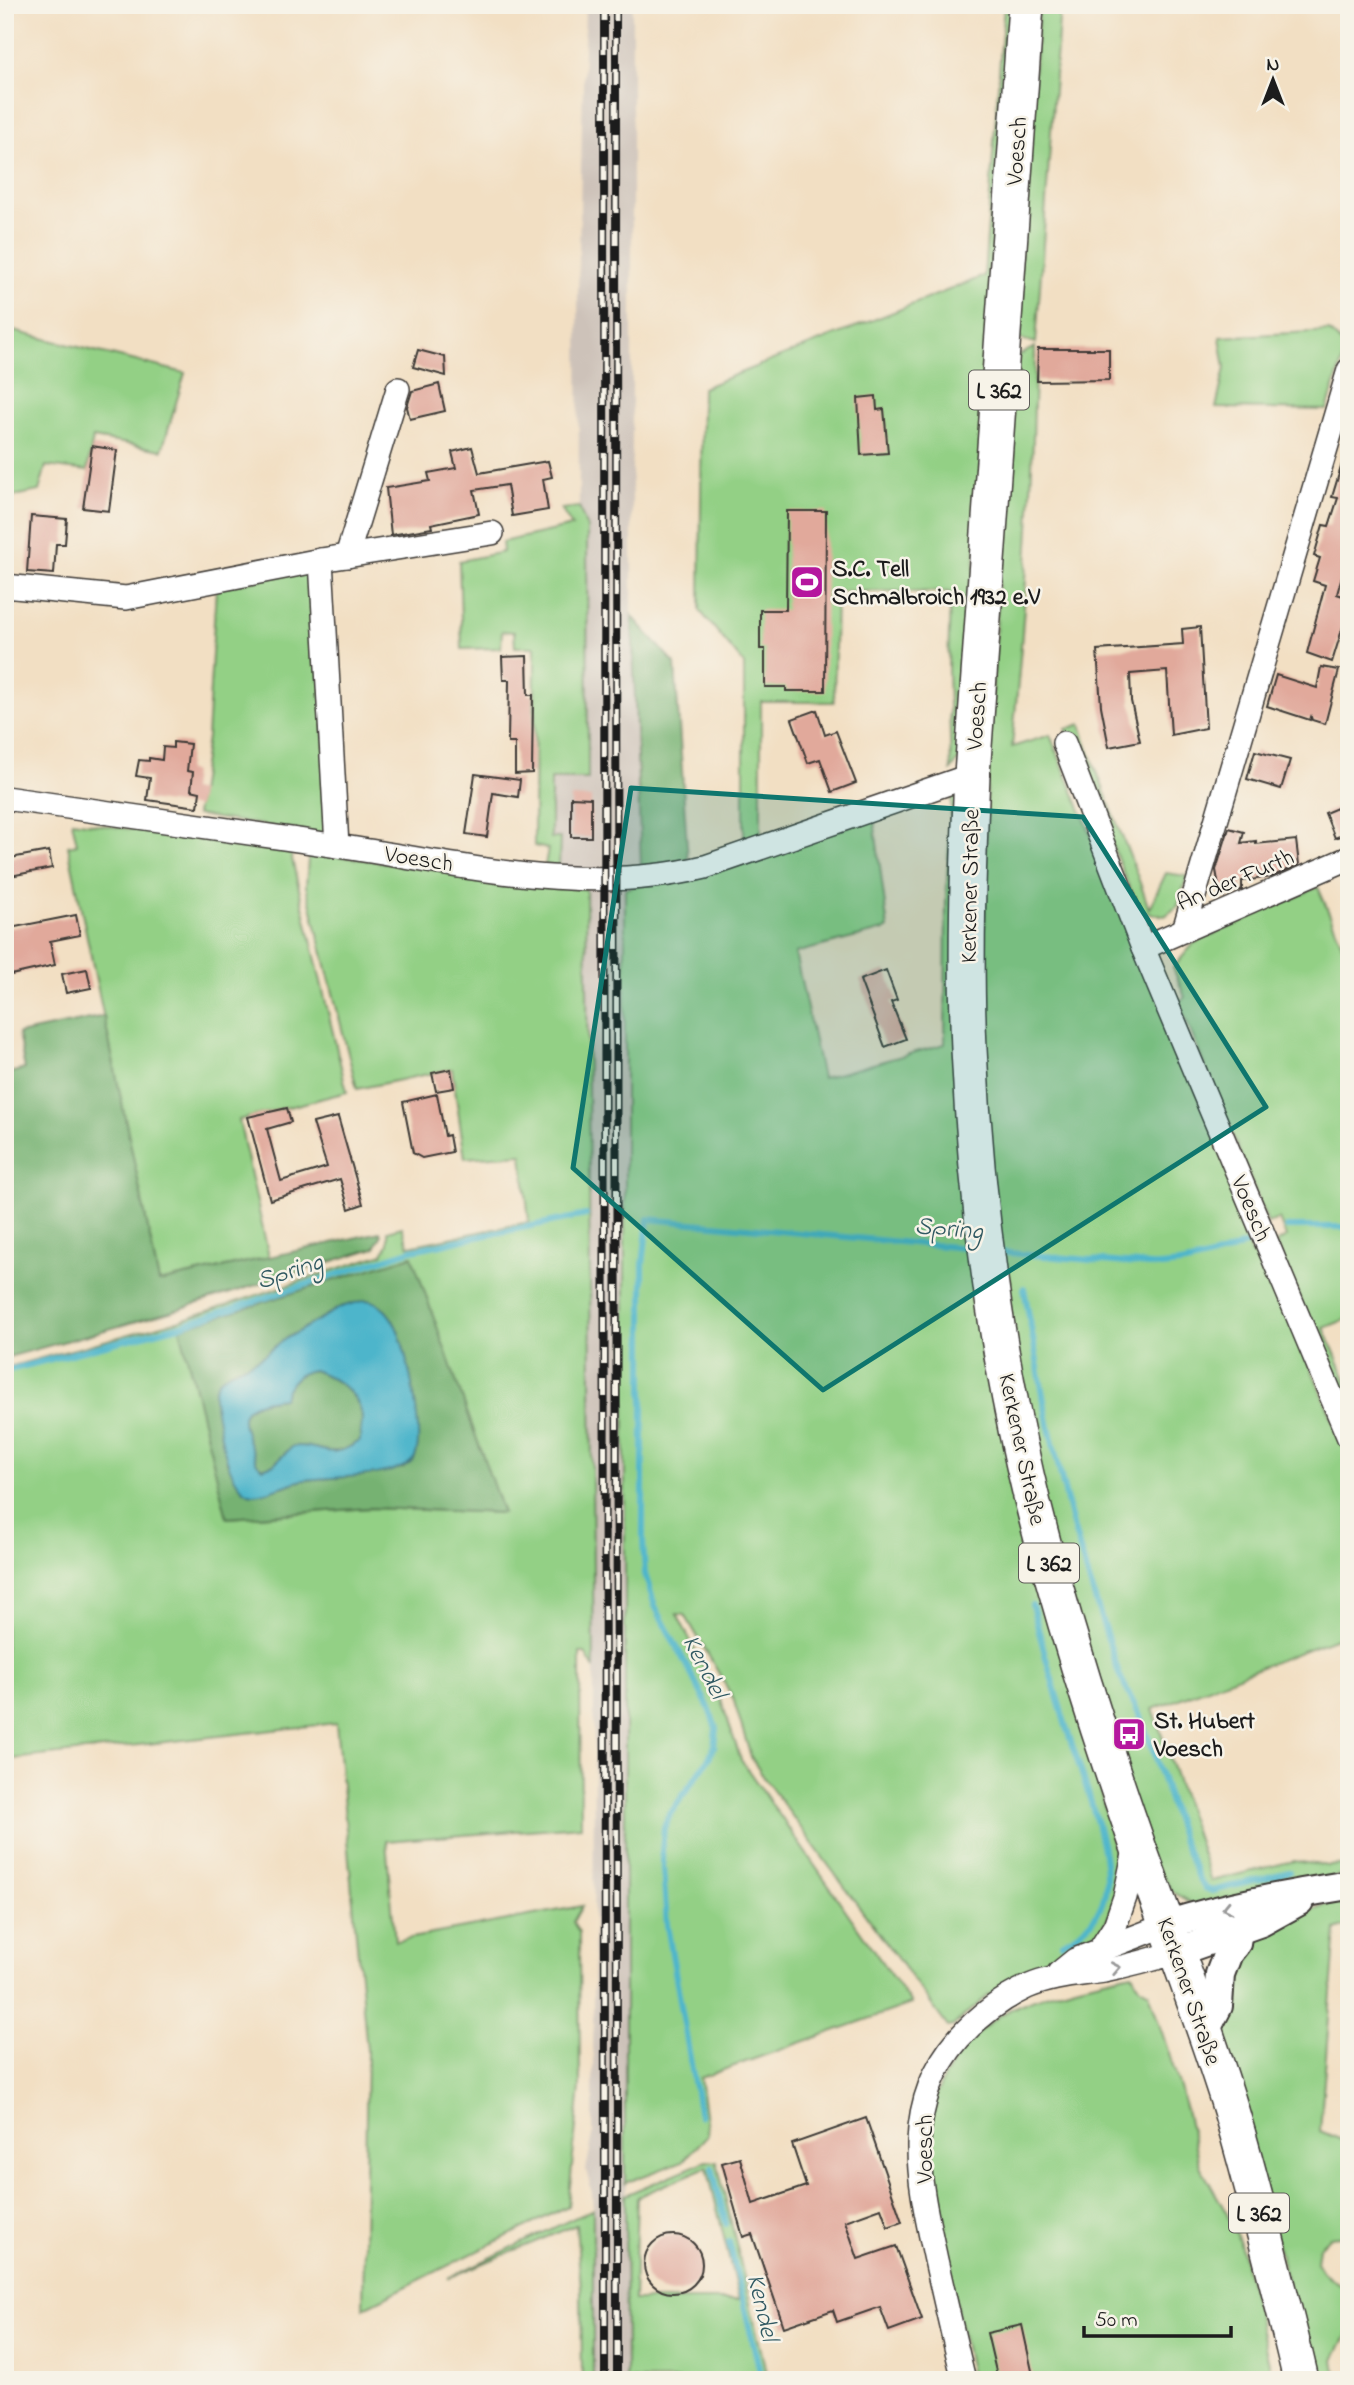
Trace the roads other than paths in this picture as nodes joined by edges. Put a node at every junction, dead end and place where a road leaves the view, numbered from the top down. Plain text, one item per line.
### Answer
1 (1026, 5) edge
2 (1349, 370) edge
3 (398, 389) dead end
4 (492, 533) dead end
5 (347, 556) junction
6 (321, 560) junction
7 (5, 586) edge
8 (1064, 743) dead end
9 (971, 775) junction
10 (5, 797) edge
11 (337, 846) junction
12 (1349, 858) edge
13 (1184, 930) junction
14 (1143, 948) junction
15 (1349, 1438) edge
16 (1137, 1842) junction
17 (1349, 1885) edge
18 (1318, 1890) junction
19 (1238, 1931) junction
20 (1171, 1938) junction
21 (1099, 1951) junction
22 (1055, 1977) junction
23 (1204, 2033) junction
24 (964, 2380) edge
25 (1301, 2380) edge

1 - 9 main road, Voesch / L 362
2 - 13 street
3 - 5 street
4 - 5 street
5 - 6 street
6 - 7 street
6 - 11 street
8 - 14 street, Voesch
9 - 11 street, Voesch
9 - 16 main road, Kerkener Straße / L 362
10 - 11 street, Voesch
12 - 13 street, An der Furth
13 - 14 street, An der Furth
14 - 15 street, Voesch
16 - 20 main road, Kerkener Straße / L 362
16 - 21 street
17 - 18 street
18 - 19 street
18 -> 20 street
19 - 20 street
19 - 23 street
20 - 21 street, Voesch
22 -> 20 street, Voesch
20 - 23 main road, Kerkener Straße / L 362
21 - 22 street, Voesch
22 - 24 street, Voesch
23 - 25 main road, Kerkener Straße / L 362

